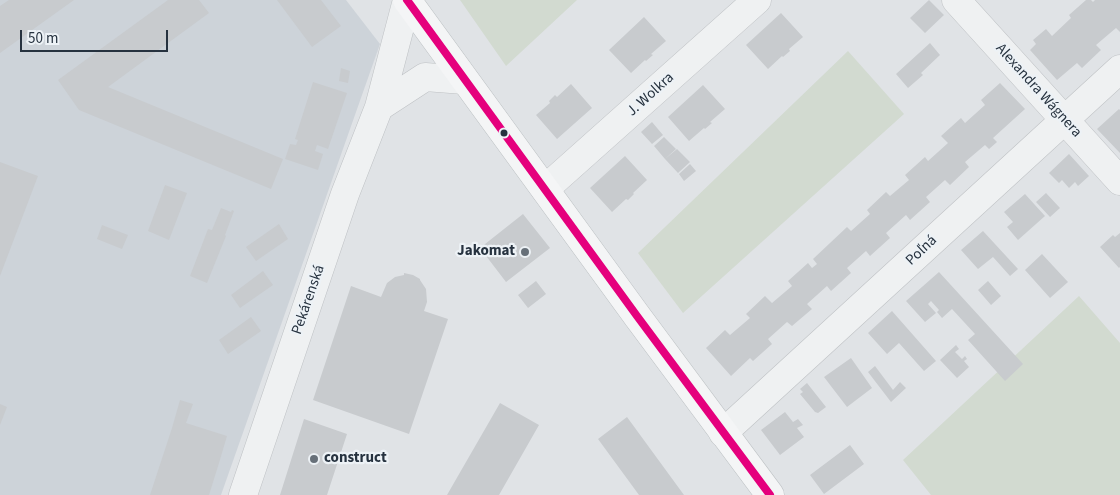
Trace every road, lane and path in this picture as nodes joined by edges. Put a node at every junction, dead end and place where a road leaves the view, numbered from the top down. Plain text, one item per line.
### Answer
1 (407, 0) edge
2 (757, 0) edge
3 (956, 0) edge
4 (1120, 69) edge
5 (464, 80) junction
6 (379, 107) junction
7 (1064, 120) junction
8 (1120, 182) edge
9 (545, 190) junction
10 (723, 433) junction
11 (243, 495) edge
12 (770, 495) edge

1 - 5 main road
1 - 6 street, Pekárenská
2 - 9 street, J. Wolkra
3 - 7 street, Alexandra Wágnera
4 - 7 street, Poľná
5 - 6 street
5 - 9 main road
6 - 11 street, Pekárenská
7 - 8 street, Alexandra Wágnera
7 - 10 street, Poľná
9 - 10 main road
10 - 12 main road

